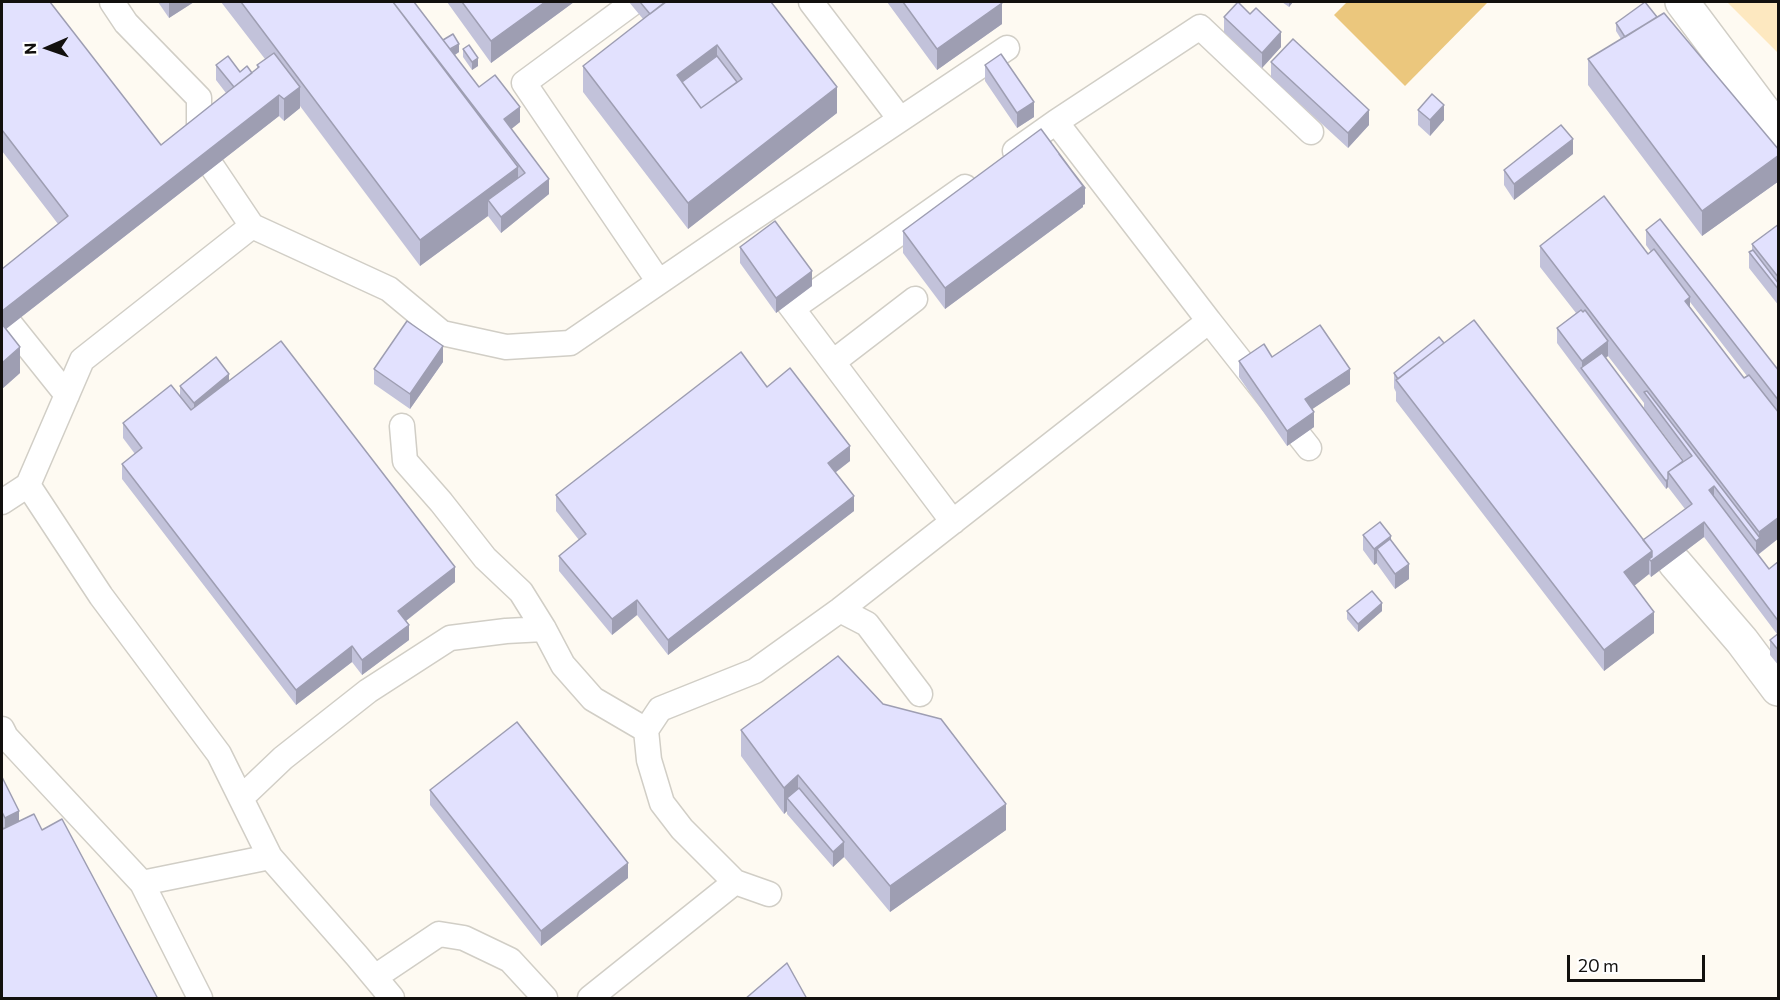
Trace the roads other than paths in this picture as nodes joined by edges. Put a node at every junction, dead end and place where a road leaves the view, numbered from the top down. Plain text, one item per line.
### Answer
1 (112, 2) edge
2 (634, 2) edge
3 (811, 2) edge
4 (1682, 2) edge
5 (1000, 62) edge
6 (900, 119) junction
7 (1056, 122) junction
8 (1779, 130) edge
9 (1311, 132) dead end
10 (199, 136) edge
11 (213, 168) edge
12 (252, 226) junction
13 (659, 282) junction
14 (773, 282) edge
15 (915, 299) dead end
16 (793, 308) junction
17 (1209, 321) junction
18 (11, 325) edge
19 (833, 362) junction
20 (67, 394) junction
21 (402, 426) dead end
22 (1309, 448) dead end
23 (28, 485) junction
24 (2, 502) edge
25 (953, 522) junction
26 (1675, 563) edge
27 (840, 610) junction
28 (544, 629) junction
29 (1779, 689) edge
30 (920, 694) dead end
31 (2, 729) edge
32 (646, 730) junction
33 (241, 798) junction
34 (270, 857) junction
35 (735, 882) junction
36 (142, 883) junction
37 (769, 894) dead end
38 (375, 977) junction
39 (200, 999) edge
40 (392, 999) edge
41 (545, 999) edge
42 (590, 999) edge

1 - 10 lane
2 - 13 lane
3 - 6 lane
4 - 8 street
5 - 6 lane
6 - 13 lane
7 - 9 lane
7 - 16 lane
7 - 17 lane
11 - 12 lane
12 - 13 lane
12 - 20 lane
14 - 16 lane
15 - 19 lane
16 - 19 lane
17 - 22 lane
17 - 25 lane
18 - 20 lane
19 - 25 lane
20 - 23 lane
21 - 28 lane
23 - 24 lane
23 - 33 lane
25 - 27 lane
26 - 29 street
27 - 30 lane
27 - 32 lane
28 - 32 lane
28 - 33 lane
31 - 36 lane
32 - 35 lane
33 - 34 lane
34 - 36 lane
34 - 38 lane
35 - 37 lane
35 - 42 lane
36 - 39 lane
38 - 40 lane
38 - 41 lane

